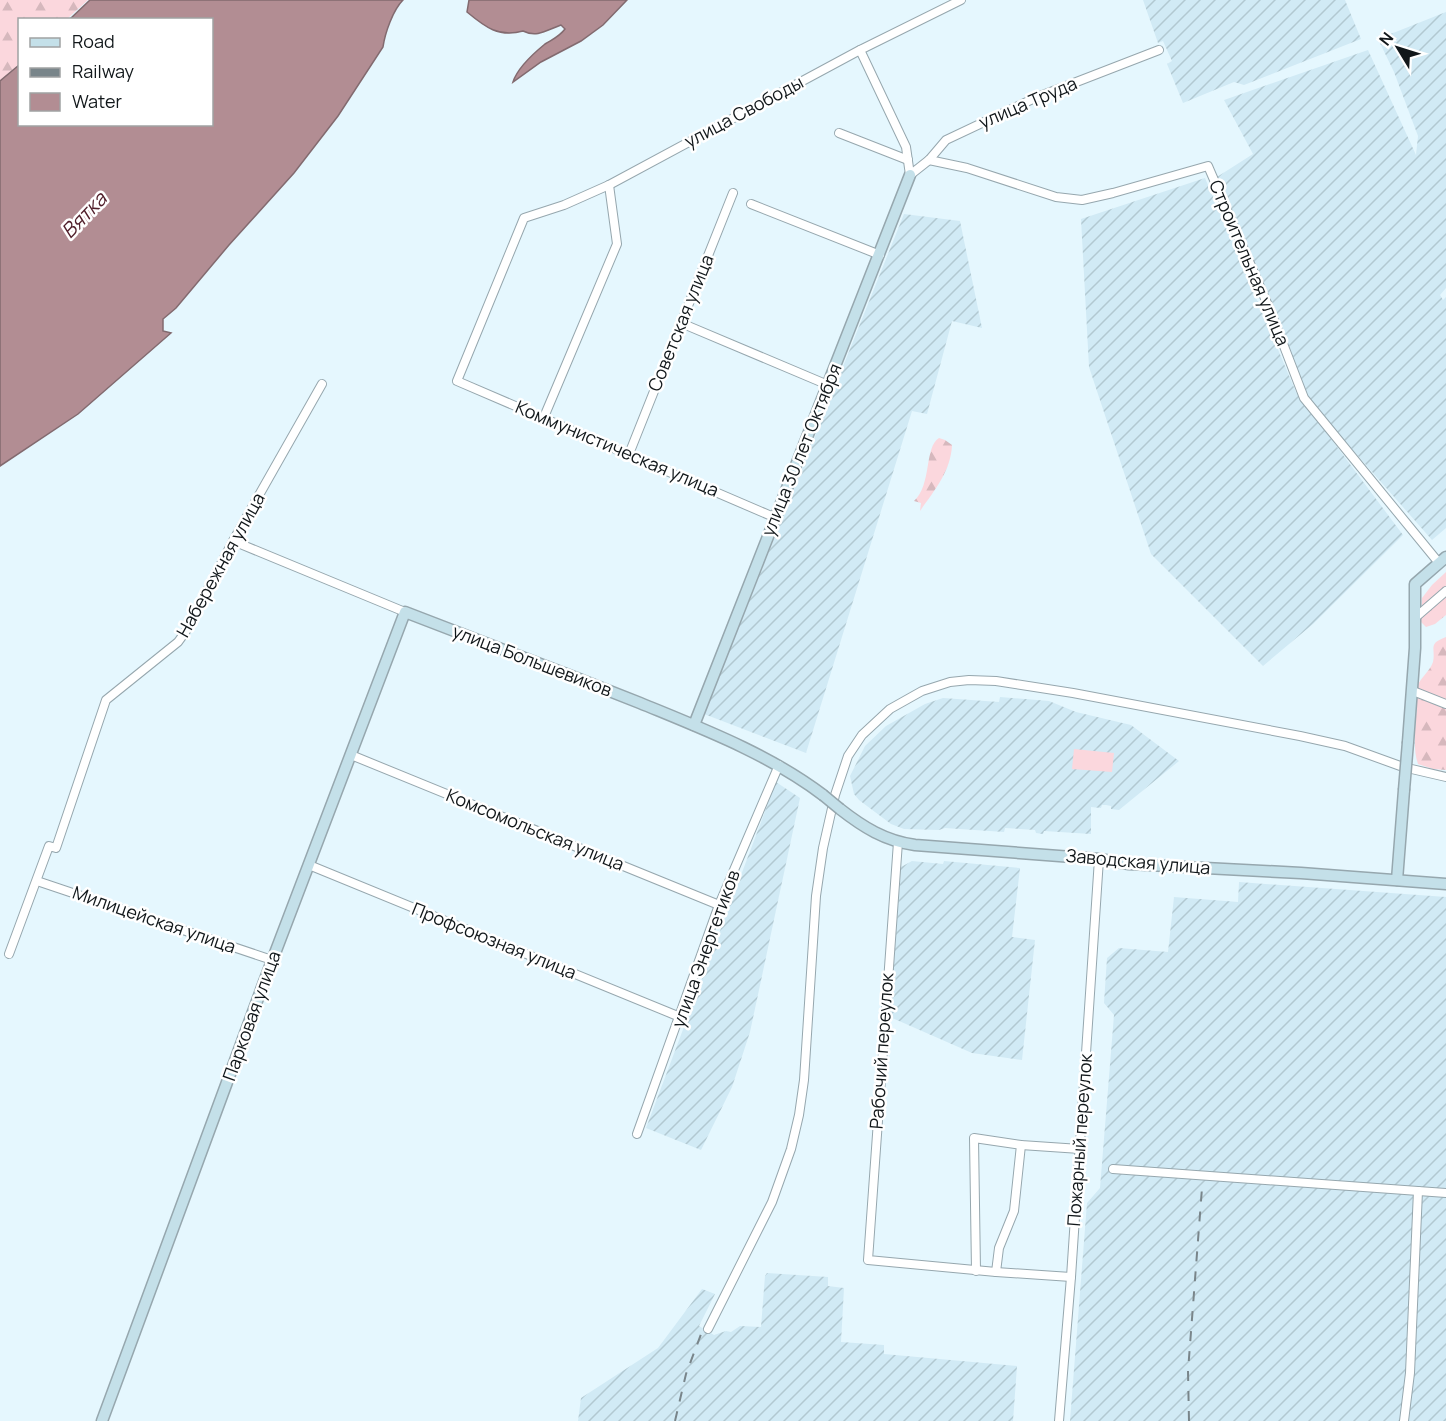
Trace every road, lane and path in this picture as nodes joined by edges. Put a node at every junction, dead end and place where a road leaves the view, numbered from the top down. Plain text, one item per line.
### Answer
1 (961, 0) edge
2 (860, 50) junction
3 (1159, 50) dead end
4 (839, 133) dead end
5 (908, 160) junction
6 (929, 160) junction
7 (910, 175) junction
8 (609, 185) junction
9 (733, 193) dead end
10 (752, 204) dead end
11 (880, 255) junction
12 (681, 323) junction
13 (457, 381) joint
14 (322, 384) dead end
15 (828, 385) junction
16 (544, 417) junction
17 (628, 454) junction
18 (776, 518) junction
19 (233, 541) junction
20 (1443, 560) edge
21 (1446, 591) edge
22 (405, 612) junction
23 (1416, 617) junction
24 (1413, 691) junction
25 (1446, 704) edge
26 (694, 725) junction
27 (351, 755) junction
28 (779, 765) junction
29 (1446, 777) edge
30 (840, 809) joint
31 (898, 842) junction
32 (1099, 859) junction
33 (309, 865) junction
34 (37, 880) junction
35 (1397, 880) junction
36 (1446, 884) edge
37 (719, 905) junction
38 (9, 954) dead end
39 (272, 960) junction
40 (680, 1017) junction
41 (637, 1134) dead end
42 (1020, 1145) junction
43 (1080, 1149) junction
44 (1113, 1169) dead end
45 (1418, 1191) junction
46 (1446, 1193) edge
47 (976, 1270) junction
48 (996, 1272) junction
49 (1071, 1277) junction
50 (708, 1329) dead end
51 (102, 1421) edge
52 (1059, 1421) edge
53 (1404, 1421) edge

1 - 2 street, улица Свободы
2 - 5 street
2 - 8 street, улица Свободы
3 - 6 street, улица Труда
4 - 5 street
5 - 7 street
6 - 7 street, улица Труда
6 - 20 street, Строительная улица
7 - 11 street, улица 30 лет Октября
8 - 13 street, улица Свободы
8 - 16 street
9 - 12 street, Советская улица
10 - 11 street
11 - 15 street, улица 30 лет Октября
12 - 15 street
12 - 17 street, Советская улица
13 - 16 street, Коммунистическая улица
14 - 19 street, Набережная улица
15 - 18 street, улица 30 лет Октября
16 - 17 street, Коммунистическая улица
17 - 18 street, Коммунистическая улица
18 - 26 street, улица 30 лет Октября
19 - 22 street, улица Большевиков
19 - 34 street, Набережная улица
20 - 23 street
21 - 23 street
22 - 26 street, улица Большевиков
22 - 27 street, Парковая улица
23 - 24 street
24 - 25 street
24 - 35 street, bridge
26 - 28 street, улица Большевиков
27 - 33 street, Парковая улица
27 - 37 street, Комсомольская улица
28 - 30 street, улица Большевиков, bridge
28 - 37 street, улица Энергетиков
29 - 50 street
30 - 31 street, Заводская улица
31 - 32 street, Заводская улица
31 - 47 street, Рабочий переулок
32 - 35 street, Заводская улица
32 - 43 street, Пожарный переулок
33 - 39 street, Парковая улица
33 - 40 street, Профсоюзная улица
34 - 38 street, Набережная улица
34 - 39 street, Милицейская улица
35 - 36 street, Заводская улица
37 - 40 street, улица Энергетиков
39 - 51 street, Парковая улица
40 - 41 street, улица Энергетиков
42 - 43 street
42 - 47 street
42 - 48 street
43 - 49 street, Пожарный переулок
44 - 45 street
45 - 46 street
45 - 53 street
47 - 48 street
48 - 49 street
49 - 52 street, Пожарный переулок

